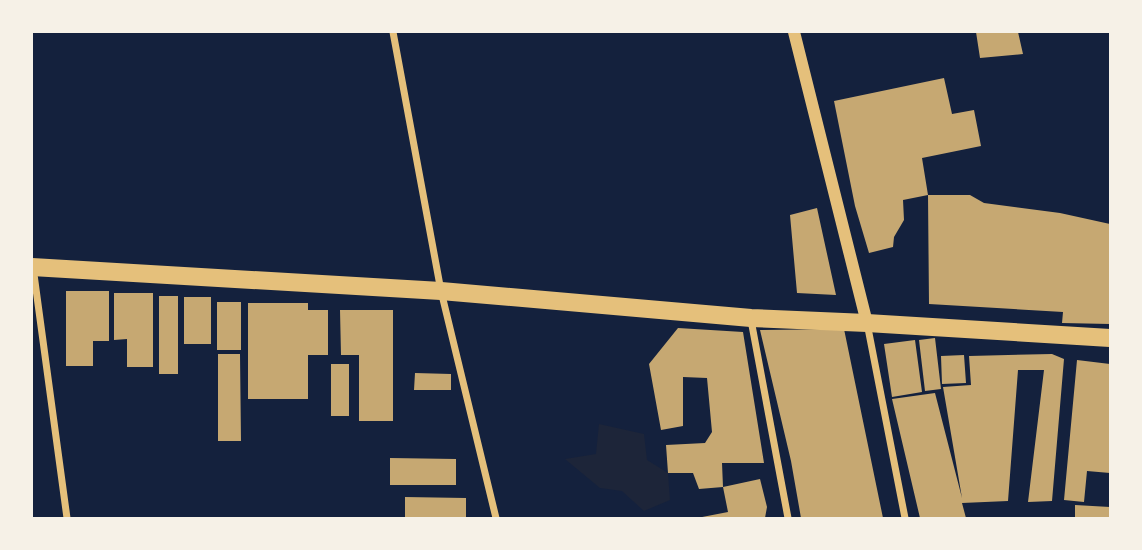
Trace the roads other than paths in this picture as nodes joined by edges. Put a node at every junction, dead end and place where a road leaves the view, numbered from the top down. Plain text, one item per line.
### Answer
1 (393, 32) edge
2 (794, 32) edge
3 (32, 265) edge
4 (441, 291) junction
5 (751, 318) junction
6 (867, 323) junction
7 (1111, 338) edge
8 (67, 519) edge
9 (496, 519) edge
10 (788, 519) edge
11 (905, 519) edge

1 - 4 street
2 - 6 street
3 - 4 main road
3 - 8 street
4 - 5 main road
4 - 9 street
5 - 6 main road
5 - 10 street
6 - 7 main road
6 - 11 street

